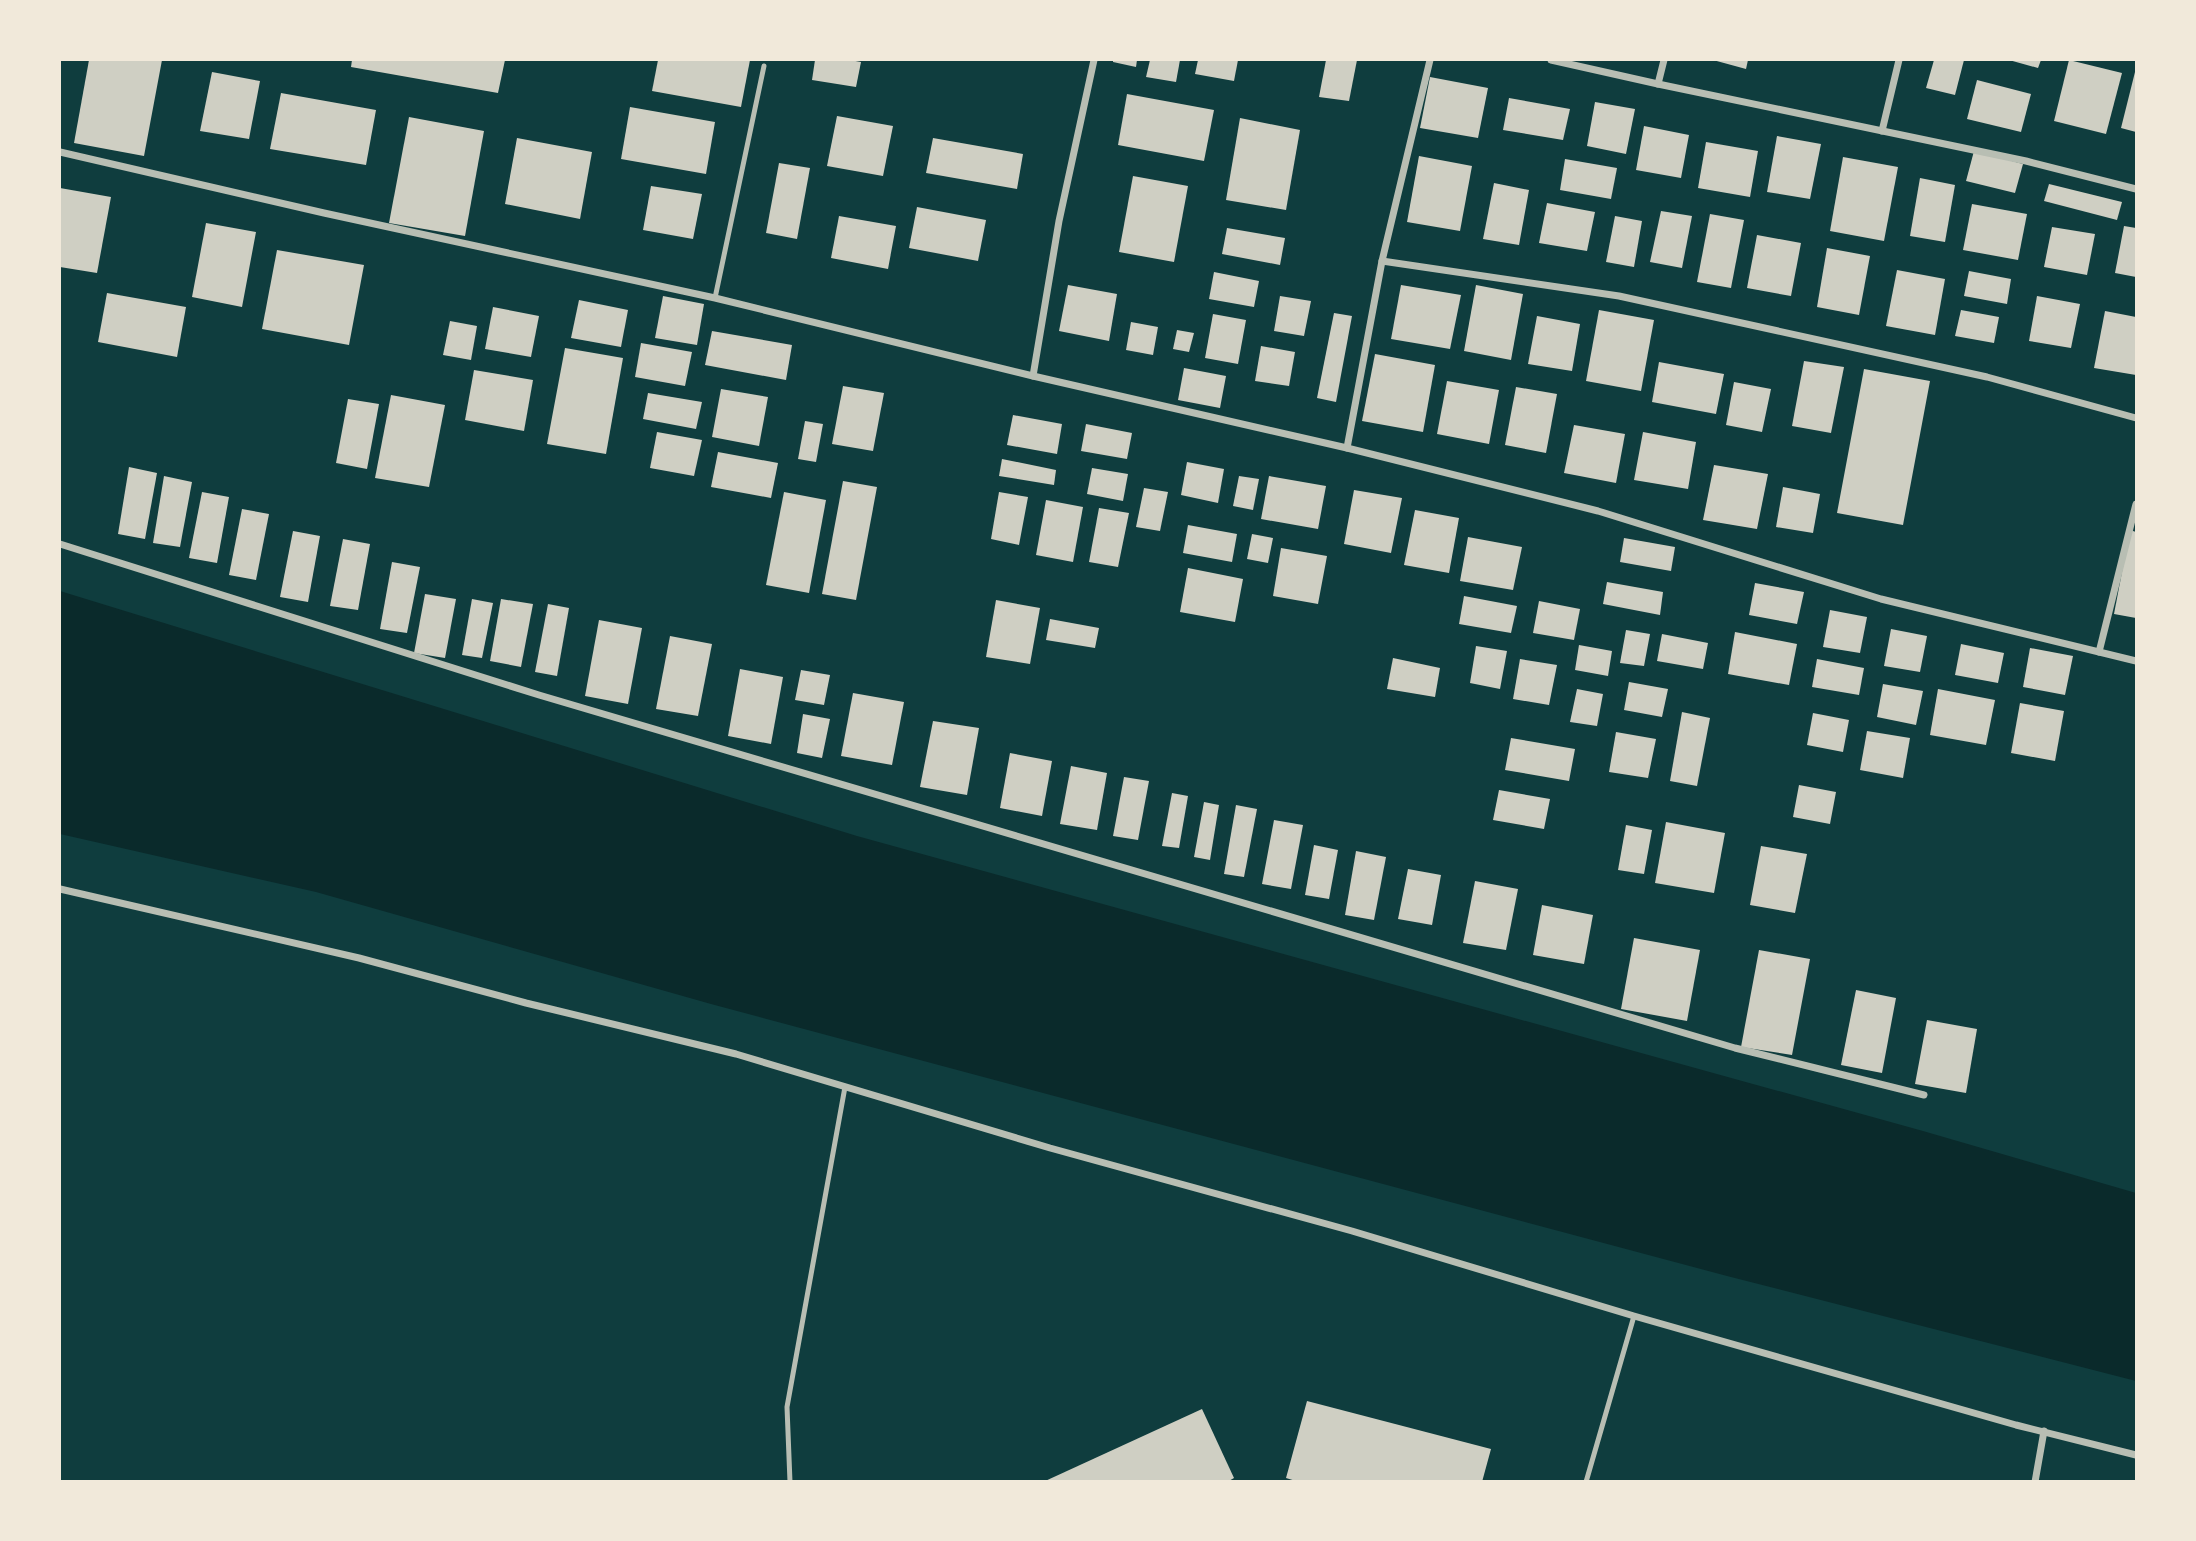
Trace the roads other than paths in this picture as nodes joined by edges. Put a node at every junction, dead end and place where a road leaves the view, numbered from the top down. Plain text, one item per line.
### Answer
1 (1094, 60) edge
2 (1430, 60) edge
3 (1551, 60) edge
4 (1664, 60) edge
5 (1899, 60) edge
6 (764, 66) dead end
7 (1658, 85) junction
8 (1882, 131) junction
9 (60, 152) edge
10 (2137, 189) edge
11 (1382, 261) junction
12 (715, 298) junction
13 (1033, 376) junction
14 (2137, 418) edge
15 (1347, 448) junction
16 (2137, 504) edge
17 (60, 544) edge
18 (2099, 652) junction
19 (2137, 661) edge
20 (60, 889) edge
21 (845, 1087) junction
22 (1924, 1095) dead end
23 (1634, 1316) junction
24 (2044, 1432) junction
25 (2137, 1455) edge
26 (790, 1482) edge
27 (1586, 1482) edge
28 (2035, 1482) edge

1 - 13 street
2 - 11 street
3 - 7 street
4 - 7 street
5 - 8 street
6 - 12 lane
7 - 8 street
8 - 10 street
9 - 12 street
11 - 14 street
11 - 15 street
12 - 13 street
13 - 15 street
15 - 18 street
16 - 18 street
17 - 22 street
18 - 19 street
20 - 21 street
21 - 23 street
21 - 26 lane
23 - 24 street
23 - 27 lane
24 - 25 street
24 - 28 street

